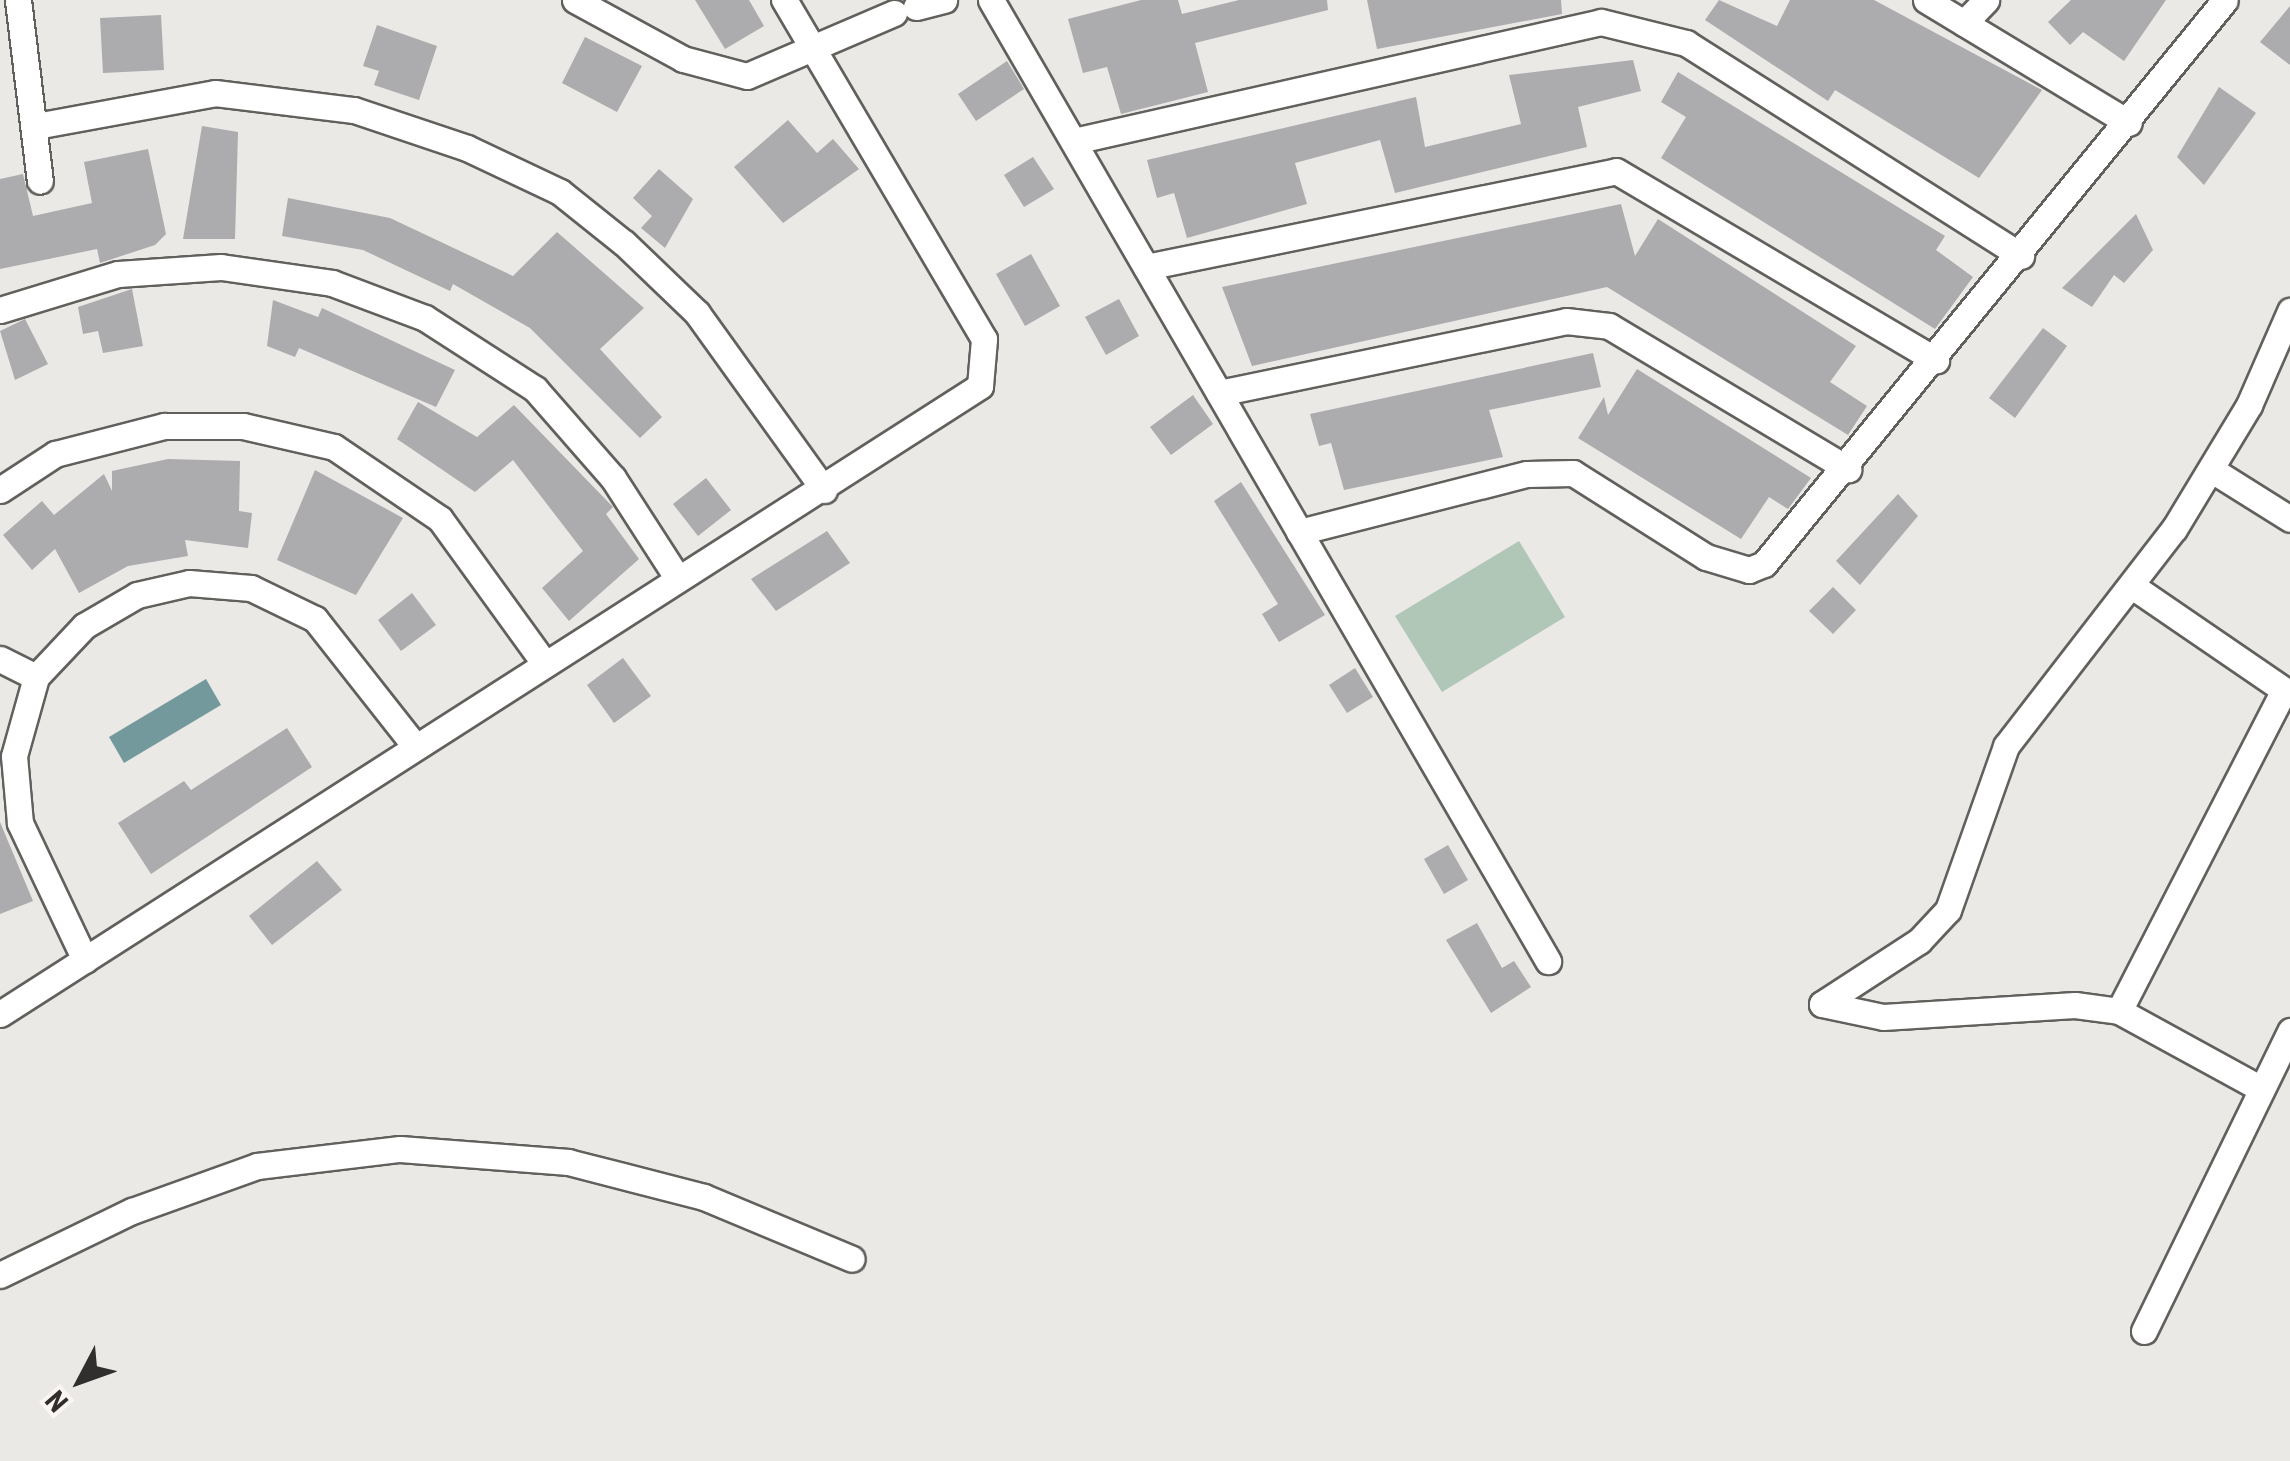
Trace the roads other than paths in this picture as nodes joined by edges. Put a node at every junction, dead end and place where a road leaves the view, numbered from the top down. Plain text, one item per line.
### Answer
1 (18, 0) edge
2 (575, 0) edge
3 (784, 0) edge
4 (944, 0) edge
5 (991, 0) edge
6 (1926, 0) edge
7 (1986, 0) edge
8 (2225, 0) edge
9 (1964, 22) junction
10 (810, 44) junction
11 (2129, 123) junction
12 (36, 126) junction
13 (1074, 141) junction
14 (40, 181) dead end
15 (2021, 256) junction
16 (1146, 267) junction
17 (0, 310) edge
18 (2290, 311) edge
19 (2284, 349) edge
20 (1936, 360) junction
21 (1219, 393) junction
22 (1848, 469) junction
23 (2212, 470) junction
24 (0, 490) edge
25 (824, 490) junction
26 (2290, 519) edge
27 (1299, 532) junction
28 (678, 579) junction
29 (2135, 588) junction
30 (0, 660) edge
31 (545, 664) junction
32 (36, 678) junction
33 (2287, 692) edge
34 (415, 746) junction
35 (85, 960) junction
36 (1548, 961) dead end
37 (2119, 1010) junction
38 (0, 1014) edge
39 (2290, 1031) edge
40 (2258, 1088) junction
41 (852, 1260) dead end
42 (0, 1276) edge
43 (2144, 1331) dead end

1 - 12 street
2 - 10 street
3 - 10 street
4 - 10 street
5 - 13 street
6 - 9 street
7 - 9 street
8 - 11 street
9 - 11 street
10 - 25 street
11 - 15 street
12 - 14 street
12 - 25 street
13 - 15 street
13 - 16 street
15 - 20 street
16 - 20 street
16 - 21 street
17 - 28 street
18 - 19 street
19 - 23 street
20 - 22 street
21 - 22 street
21 - 27 street
22 - 27 street
23 - 26 street
23 - 29 street
24 - 31 street
25 - 28 street
27 - 36 street
28 - 31 street
29 - 33 street
29 - 37 street
30 - 32 street
31 - 34 street
32 - 34 street
32 - 35 street
33 - 37 street
34 - 35 street
35 - 38 street
37 - 40 street
39 - 40 street
40 - 43 street
41 - 42 street

